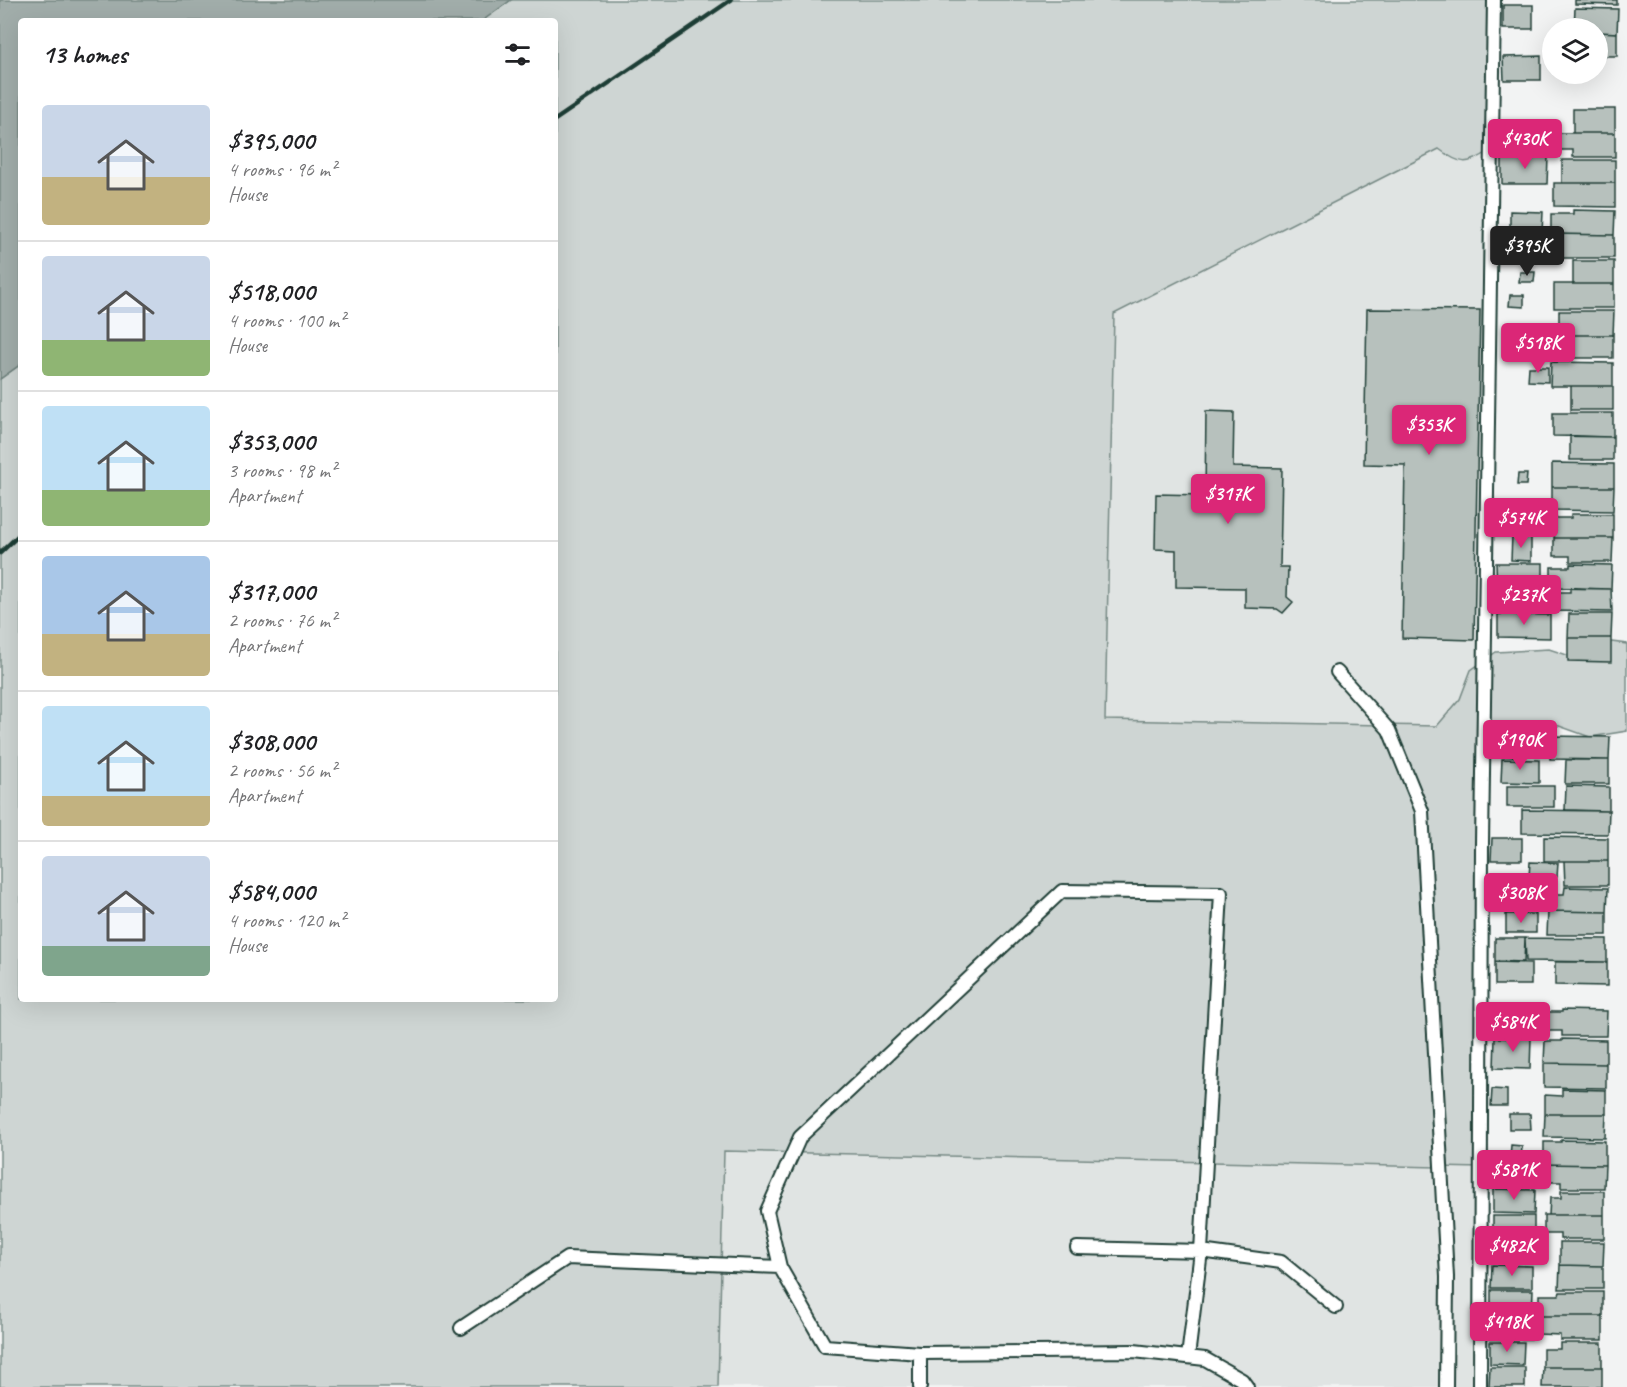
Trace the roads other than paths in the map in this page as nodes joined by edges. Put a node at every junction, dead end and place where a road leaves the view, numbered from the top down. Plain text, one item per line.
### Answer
1 (1494, 0) edge
2 (1337, 672) dead end
3 (1077, 1248) dead end
4 (1201, 1251) junction
5 (780, 1267) junction
6 (1336, 1306) dead end
7 (461, 1328) dead end
8 (920, 1353) junction
9 (1188, 1357) junction
10 (920, 1387) edge
11 (1247, 1387) edge
12 (1446, 1387) edge
13 (1480, 1387) edge

1 - 13 lane
2 - 12 lane
3 - 4 lane
4 - 5 lane
4 - 6 lane
4 - 9 lane
5 - 7 lane
5 - 8 lane
8 - 9 lane
8 - 10 lane
9 - 11 lane

